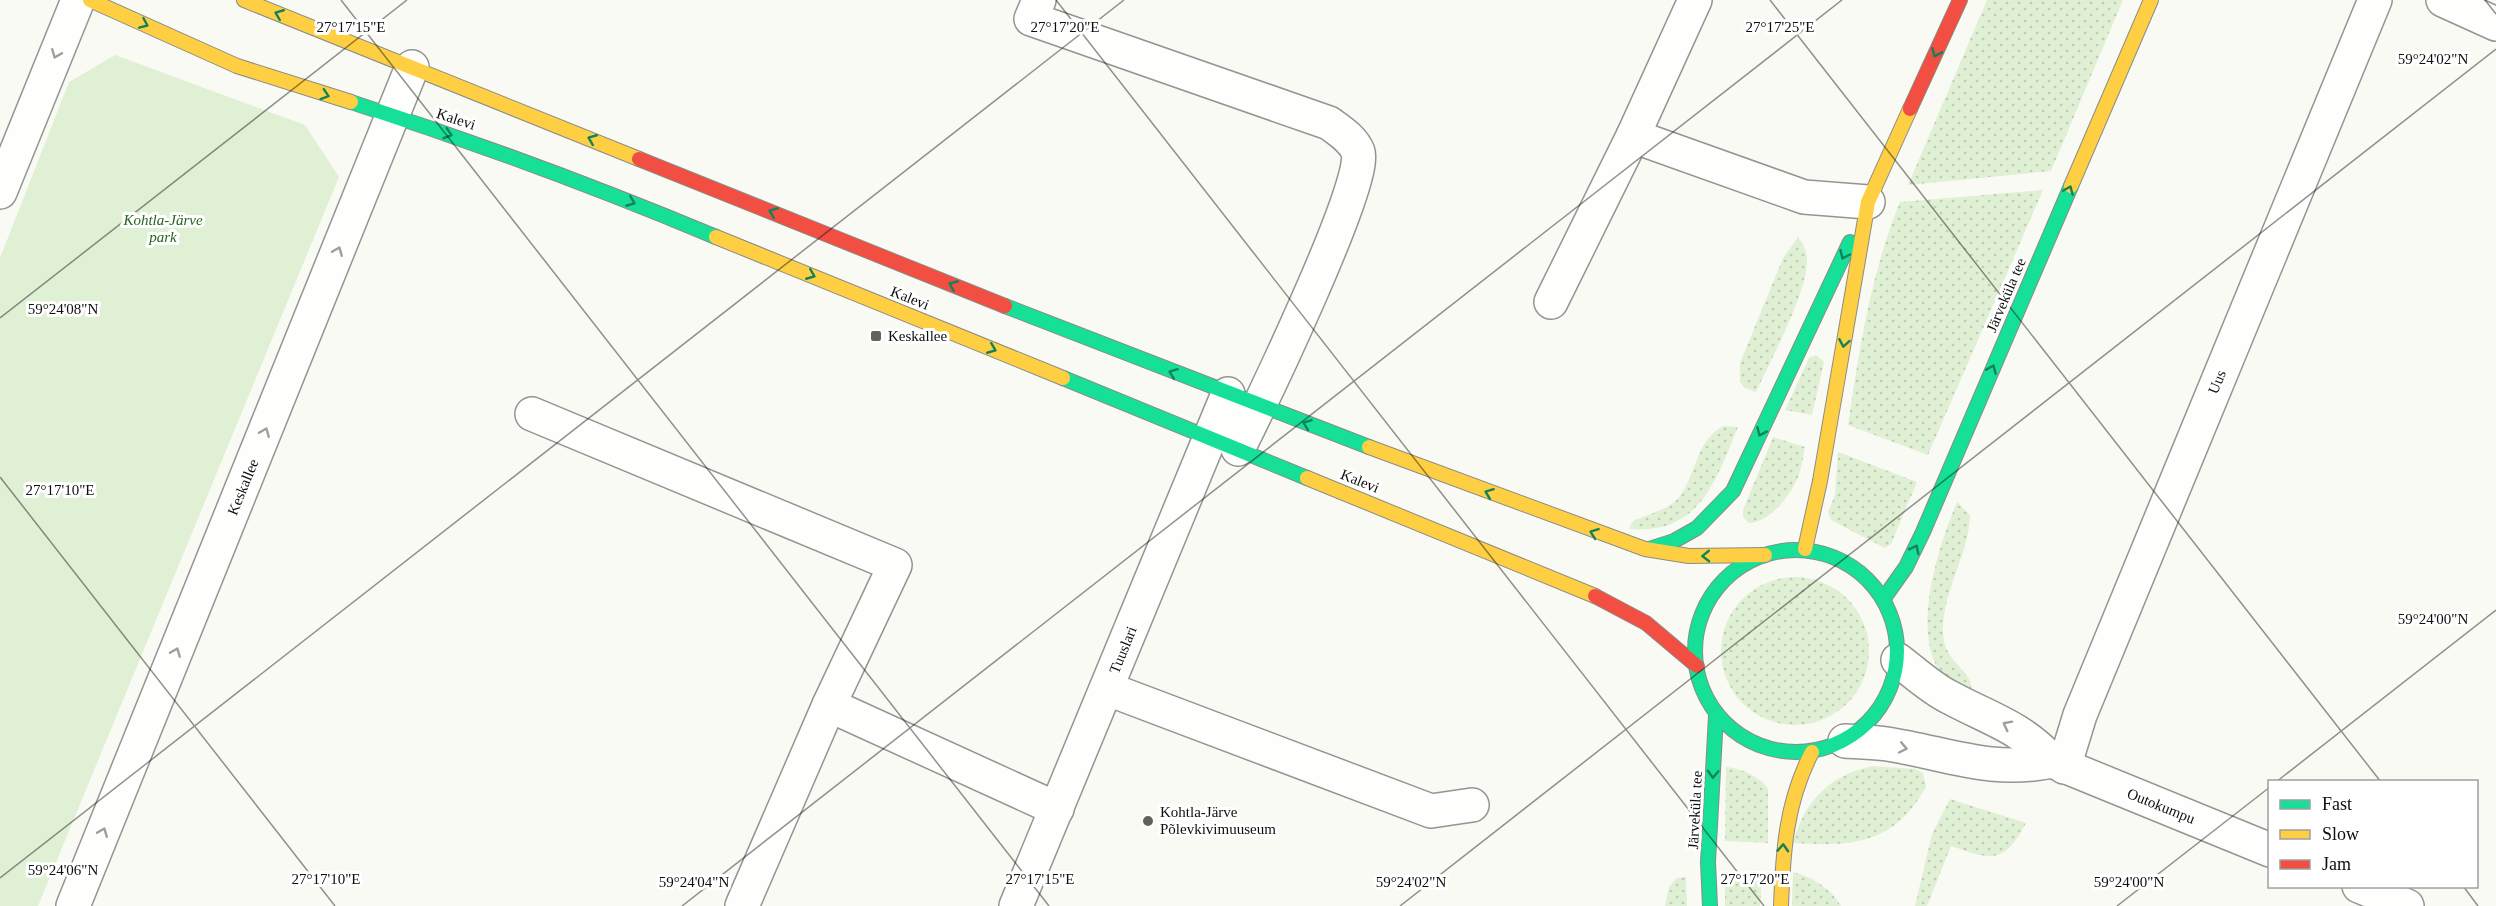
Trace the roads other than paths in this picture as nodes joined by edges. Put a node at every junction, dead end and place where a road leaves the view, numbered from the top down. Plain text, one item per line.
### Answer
1 (78, 0) edge
2 (90, 0) edge
3 (244, 0) edge
4 (1039, 0) edge
5 (1695, 0) edge
6 (1960, 0) edge
7 (2151, 0) edge
8 (2375, 0) edge
9 (2443, 0) edge
10 (2496, 24) edge
11 (412, 67) junction
12 (392, 117) junction
13 (1633, 136) junction
14 (0, 192) edge
15 (1868, 202) junction
16 (1551, 302) dead end
17 (1228, 394) junction
18 (1259, 406) junction
19 (531, 414) dead end
20 (1209, 437) junction
21 (1238, 449) junction
22 (1646, 549) junction
23 (1805, 549) junction
24 (1765, 555) junction
25 (1884, 598) junction
26 (1898, 660) junction
27 (1696, 666) junction
28 (1108, 688) junction
29 (829, 705) junction
30 (1716, 716) junction
31 (1845, 741) junction
32 (1812, 752) junction
33 (2058, 764) junction
34 (1472, 805) dead end
35 (1057, 809) junction
36 (2268, 849) edge
37 (2364, 888) edge
38 (73, 906) edge
39 (742, 906) edge
40 (1016, 906) edge
41 (1710, 906) edge
42 (1781, 906) edge
43 (2407, 906) edge

1 -> 14 street
2 -> 12 main road, Kalevi
11 -> 3 main road, Kalevi
4 - 18 street
5 - 13 street
6 -> 15 main road
25 -> 7 main road, Järveküla tee
8 - 33 street, Uus
9 - 10 street
11 - 12 street, Keskallee
17 -> 11 main road, Kalevi
12 -> 20 main road, Kalevi
38 -> 12 street, Keskallee
13 - 15 street
13 - 16 street
15 -> 22 main road
15 -> 23 main road
17 - 18 main road, Kalevi
17 - 20 street, Tuuslari
18 - 21 street
22 -> 18 main road, Kalevi
19 - 29 street
20 - 21 main road, Kalevi
20 - 28 street, Tuuslari
21 - 27 main road, Kalevi
24 -> 22 main road, Kalevi
23 - 24 main road
23 - 25 main road
24 - 27 main road
25 - 26 main road
26 - 31 main road
33 -> 26 street, Outokumpu
27 - 30 main road
28 - 34 street
28 - 35 street, Tuuslari
29 - 35 street
29 - 39 street
30 - 32 main road
30 -> 41 main road, Järveküla tee
31 - 32 main road
31 -> 33 street
42 -> 32 main road
33 - 36 street, Outokumpu
35 - 40 street, Tuuslari
37 - 43 street

